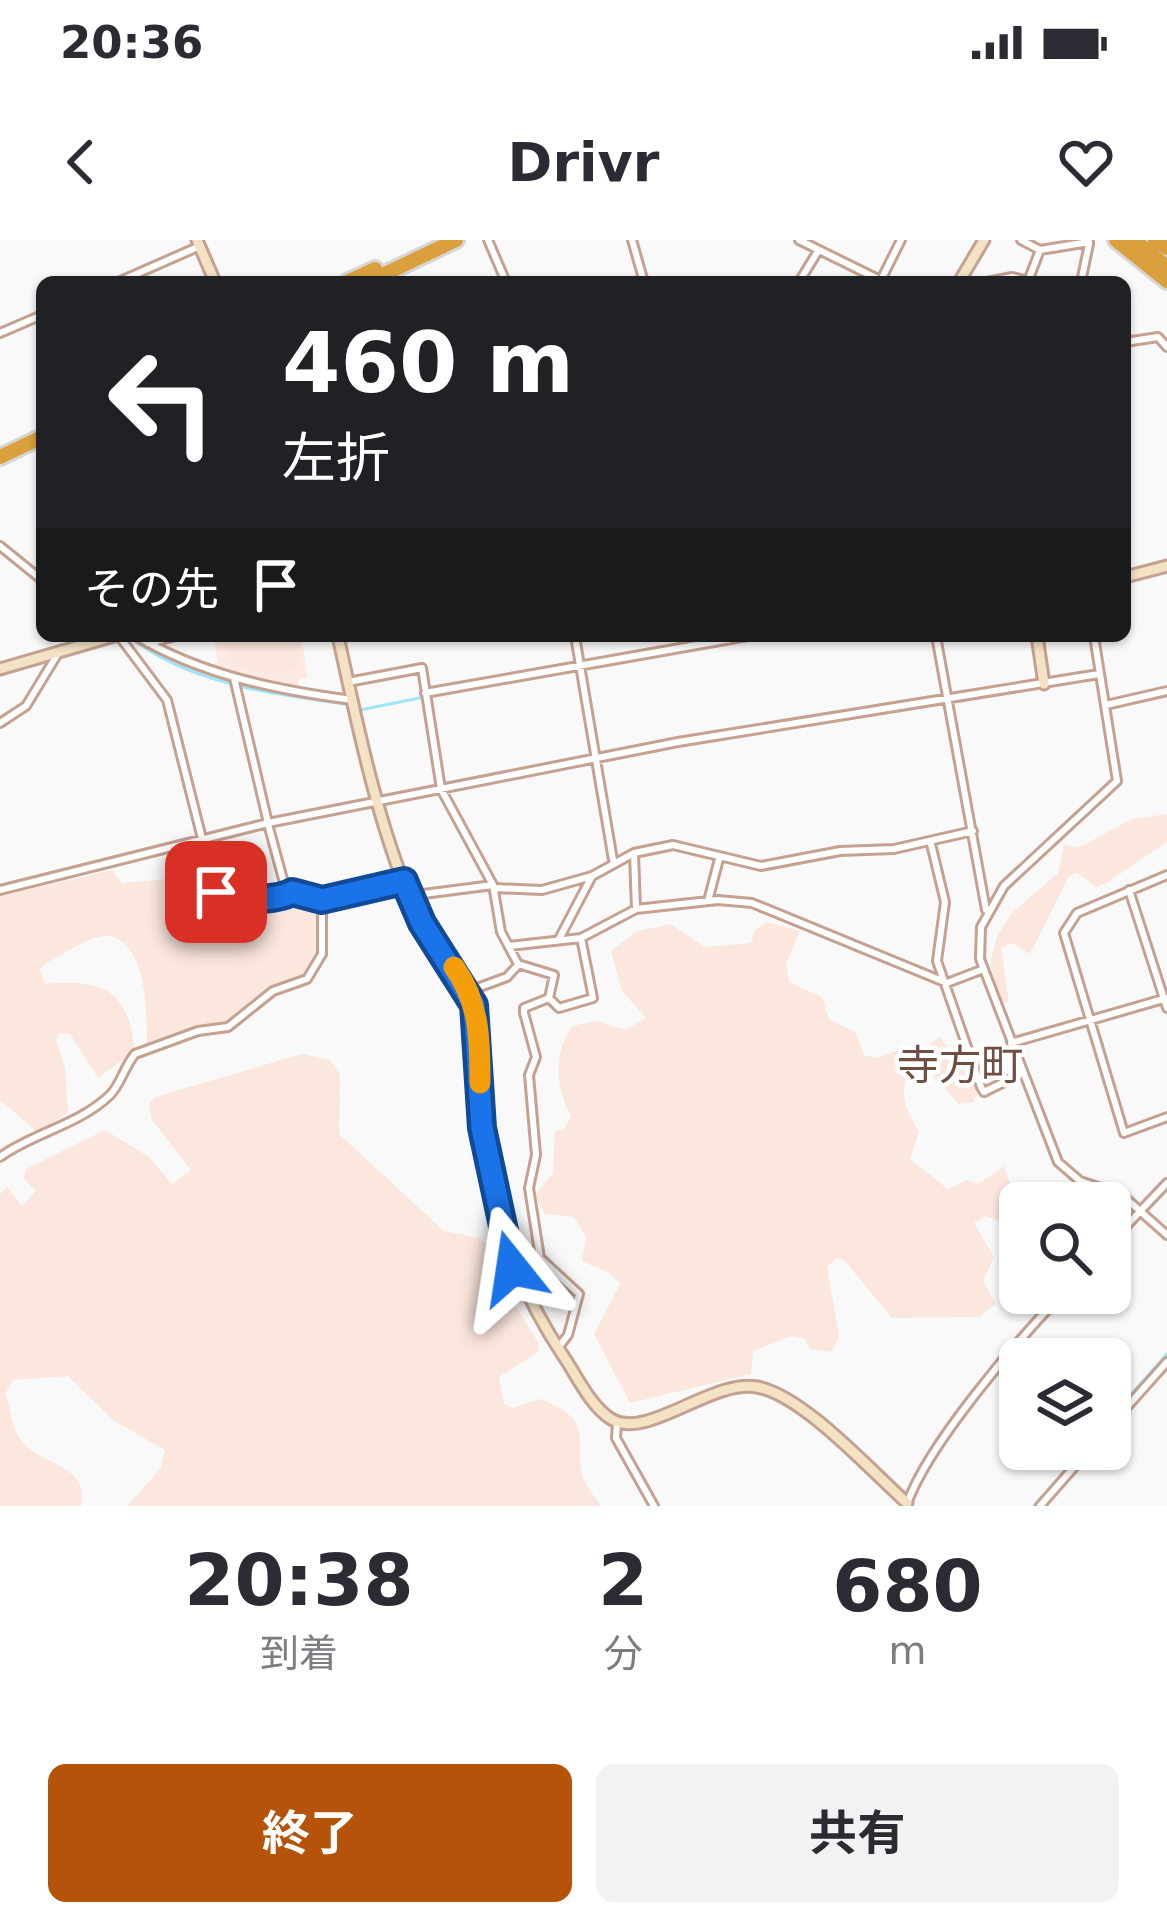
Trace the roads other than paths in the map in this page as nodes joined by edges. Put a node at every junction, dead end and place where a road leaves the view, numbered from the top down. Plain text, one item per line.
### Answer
1 (434, 240) edge
2 (456, 240) edge
3 (488, 240) edge
4 (632, 240) edge
5 (799, 240) edge
6 (901, 240) edge
7 (984, 240) edge
8 (1021, 240) edge
9 (1106, 240) edge
10 (1116, 240) edge
11 (1134, 240) edge
12 (1155, 240) edge
13 (1089, 241) edge
14 (199, 243) edge
15 (1167, 248) edge
16 (1040, 250) junction
17 (818, 251) junction
18 (1167, 267) edge
19 (130, 276) edge
20 (213, 276) edge
21 (359, 276) edge
22 (381, 276) edge
23 (503, 276) edge
24 (642, 276) edge
25 (803, 276) edge
26 (870, 276) edge
27 (883, 276) edge
28 (963, 276) edge
29 (1030, 276) edge
30 (1082, 276) edge
31 (1167, 281) edge
32 (1167, 290) edge
33 (36, 318) edge
34 (0, 333) edge
35 (1131, 341) edge
36 (1167, 347) edge
37 (36, 431) edge
38 (36, 440) edge
39 (0, 448) edge
40 (0, 458) edge
41 (0, 546) edge
42 (1167, 566) edge
43 (36, 575) edge
44 (1131, 575) edge
45 (99, 642) edge
46 (122, 642) edge
47 (152, 642) edge
48 (339, 642) edge
49 (576, 642) edge
50 (715, 642) edge
51 (937, 642) edge
52 (1037, 642) edge
53 (1095, 642) edge
54 (148, 643) joint
55 (57, 656) junction
56 (580, 667) junction
57 (0, 669) edge
58 (1099, 674) junction
59 (234, 680) junction
60 (348, 682) junction
61 (1044, 684) junction
62 (1167, 691) edge
63 (426, 696) junction
64 (352, 700) junction
65 (949, 700) junction
66 (1106, 705) junction
67 (0, 723) edge
68 (596, 759) junction
69 (441, 789) junction
70 (380, 800) junction
71 (268, 824) junction
72 (973, 831) junction
73 (203, 840) junction
74 (931, 842) junction
75 (634, 853) junction
76 (719, 859) junction
77 (614, 860) junction
78 (1167, 875) edge
79 (592, 876) junction
80 (404, 881) junction
81 (494, 887) junction
82 (0, 890) edge
83 (1129, 890) junction
84 (287, 894) junction
85 (408, 896) junction
86 (322, 900) junction
87 (708, 901) junction
88 (636, 909) junction
89 (986, 914) junction
90 (569, 915) junction
91 (577, 937) junction
92 (559, 939) junction
93 (509, 946) junction
94 (518, 964) junction
95 (982, 970) junction
96 (947, 983) junction
97 (469, 992) junction
98 (549, 998) junction
99 (1166, 1002) edge
100 (1090, 1020) junction
101 (1010, 1043) junction
102 (1023, 1073) junction
103 (1167, 1117) edge
104 (0, 1157) edge
105 (1167, 1183) edge
106 (1140, 1211) junction
107 (1131, 1221) edge
108 (1167, 1235) edge
109 (1043, 1314) edge
110 (559, 1348) junction
111 (1167, 1362) edge
112 (1131, 1402) edge
113 (617, 1423) junction
114 (1072, 1470) edge
115 (908, 1505) edge
116 (655, 1506) edge
117 (1040, 1506) edge

1 - 21 highway
2 - 22 highway
3 - 23 street
4 - 24 street
5 - 17 street
6 - 27 street
7 - 28 street
8 - 16 street
9 - 32 street
10 - 31 highway
11 - 18 highway
12 - 15 highway
13 - 16 street
13 - 30 street
14 - 19 street
14 - 20 street
16 - 29 street
17 - 25 street
17 - 26 street
33 - 34 street
35 - 36 street
37 - 39 highway
38 - 40 highway
41 - 43 street
42 - 44 street
45 - 55 street
46 - 73 street
47 - 54 street
48 - 60 street
49 - 56 street
50 - 56 street
51 - 65 street
52 - 61 street
53 - 58 street
54 - 59 street
55 - 57 street
55 - 67 street
56 - 63 street
56 - 68 street
58 - 61 street
58 - 66 street
59 - 64 street
59 - 71 street
60 - 63 street
60 - 64 street
61 - 65 street
62 - 66 street
63 - 69 street
64 - 70 street
65 - 68 street
65 - 72 street
66 - 89 street
68 - 69 street
68 - 77 street
69 - 70 street
69 - 81 street
70 - 71 street
70 - 80 street
71 - 73 street
71 - 84 street
72 - 74 street
72 - 89 street
73 - 82 street
73 - 84 street
74 - 76 street
74 - 96 street
75 - 76 street
75 - 77 street
75 - 88 street
76 - 87 street
77 - 79 street
78 - 83 street
79 - 81 street
79 - 90 street
80 - 85 street
80 - 86 street
81 - 85 street
81 - 93 street
83 - 99 street
83 - 100 street
84 - 86 street
85 - 97 street
86 - 104 street
87 - 88 street
87 - 96 street
88 - 91 street
89 - 95 street
90 - 91 street
90 - 92 street
91 - 92 street
91 - 98 street
92 - 93 street
93 - 94 street
94 - 97 street
94 - 98 street
95 - 96 street
95 - 101 street
96 - 102 street
97 - 110 street
98 - 110 street
99 - 100 street
100 - 101 street
100 - 103 street
101 - 102 street
102 - 106 street
105 - 106 street
106 - 107 street
106 - 108 street
109 - 115 street
110 - 113 street
111 - 112 street
113 - 115 street
113 - 116 street
114 - 117 street

